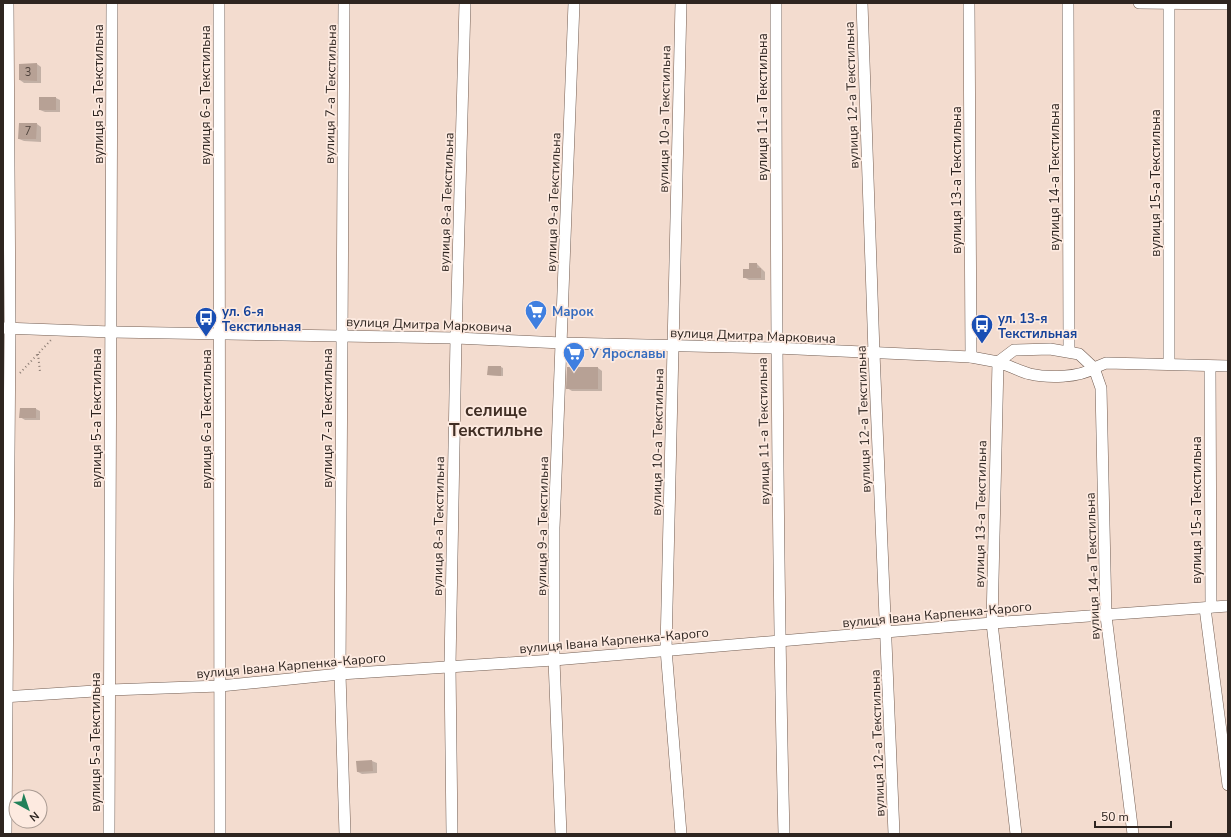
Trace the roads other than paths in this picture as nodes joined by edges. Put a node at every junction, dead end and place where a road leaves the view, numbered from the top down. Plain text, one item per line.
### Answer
1 (8, 3) edge
2 (112, 3) edge
3 (219, 3) edge
4 (344, 3) edge
5 (465, 3) edge
6 (574, 3) edge
7 (681, 3) edge
8 (776, 3) edge
9 (862, 3) edge
10 (969, 3) edge
11 (1068, 3) edge
12 (1139, 3) edge
13 (1169, 3) edge
14 (1228, 4) edge
15 (7, 328) edge
16 (111, 332) junction
17 (220, 333) junction
18 (341, 336) junction
19 (456, 338) junction
20 (562, 343) junction
21 (673, 346) junction
22 (776, 348) junction
23 (1069, 352) junction
24 (874, 353) junction
25 (971, 357) junction
26 (998, 362) junction
27 (1169, 363) junction
28 (1210, 366) junction
29 (1228, 366) edge
30 (1094, 368) junction
31 (1228, 606) edge
32 (1208, 607) junction
33 (1106, 616) junction
34 (992, 623) junction
35 (886, 633) junction
36 (779, 641) junction
37 (666, 649) junction
38 (554, 660) junction
39 (450, 666) junction
40 (340, 674) junction
41 (220, 686) junction
42 (110, 690) junction
43 (5, 697) edge
44 (1228, 785) edge
45 (6, 834) edge
46 (109, 834) edge
47 (220, 834) edge
48 (345, 834) edge
49 (452, 834) edge
50 (561, 834) edge
51 (681, 834) edge
52 (784, 834) edge
53 (894, 834) edge
54 (1016, 834) edge
55 (1133, 834) edge

1 - 15 street
2 - 16 street, вулиця 5-а Текстильна
3 - 17 street, вулиця 6-а Текстильна
4 - 18 street, вулиця 7-а Текстильна
5 - 19 street, вулиця 8-а Текстильна
6 - 20 street, вулиця 9-а Текстильна
7 - 21 street, вулиця 10-а Текстильна
8 - 22 street, вулиця 11-а Текстильна
9 - 24 street, вулиця 12-а Текстильна
10 - 25 street, вулиця 13-а Текстильна
11 - 23 street, вулиця 14-а Текстильна
12 - 13 street
13 - 14 street
13 - 27 street, вулиця 15-а Текстильна
15 - 16 street, вулиця Дмитра Марковича
15 - 43 street
16 - 17 street, вулиця Дмитра Марковича
16 - 42 street, вулиця 5-а Текстильна
17 - 18 street, вулиця Дмитра Марковича
17 - 41 street, вулиця 6-а Текстильна
18 - 19 street, вулиця Дмитра Марковича
18 - 40 street, вулиця 7-а Текстильна
19 - 20 street, вулиця Дмитра Марковича
19 - 39 street, вулиця 8-а Текстильна
20 - 21 street, вулиця Дмитра Марковича
20 - 38 street, вулиця 9-а Текстильна
21 - 22 street, вулиця Дмитра Марковича
21 - 37 street, вулиця 10-а Текстильна
22 - 24 street, вулиця Дмитра Марковича
22 - 36 street, вулиця 11-а Текстильна
23 - 26 street
23 - 30 street
24 - 25 street, вулиця Дмитра Марковича
24 - 35 street, вулиця 12-а Текстильна
25 - 26 street, вулиця Дмитра Марковича
26 - 30 street, вулиця Дмитра Марковича
26 - 34 street, вулиця 13-а Текстильна
27 - 28 street, вулиця Дмитра Марковича
27 - 30 street, вулиця Дмитра Марковича
28 - 29 street, вулиця Дмитра Марковича
28 - 32 street, вулиця 15-а Текстильна
30 - 33 street, вулиця 14-а Текстильна
31 - 32 street, вулиця Івана Карпенка-Карого
32 - 33 street, вулиця Івана Карпенка-Карого
32 - 44 street, вулиця 15-а Текстильна
33 - 34 street, вулиця Івана Карпенка-Карого
33 - 55 street, вулиця 14-а Текстильна
34 - 35 street, вулиця Івана Карпенка-Карого
34 - 54 street, вулиця 13-а Текстильна
35 - 36 street, вулиця Івана Карпенка-Карого
35 - 53 street, вулиця 12-а Текстильна
36 - 37 street, вулиця Івана Карпенка-Карого
36 - 52 street, вулиця 11-а Текстильна
37 - 38 street, вулиця Івана Карпенка-Карого
37 - 51 street, вулиця 10-а Текстильна
38 - 39 street, вулиця Івана Карпенка-Карого
38 - 50 street, вулиця 9-а Текстильна
39 - 40 street, вулиця Івана Карпенка-Карого
39 - 49 street, вулиця 8-а Текстильна
40 - 41 street, вулиця Івана Карпенка-Карого
40 - 48 street, вулиця 7-а Текстильна
41 - 42 street, вулиця Івана Карпенка-Карого
41 - 47 street, вулиця 6-а Текстильна
42 - 43 street, вулиця Івана Карпенка-Карого
42 - 46 street, вулиця 5-а Текстильна
43 - 45 street

